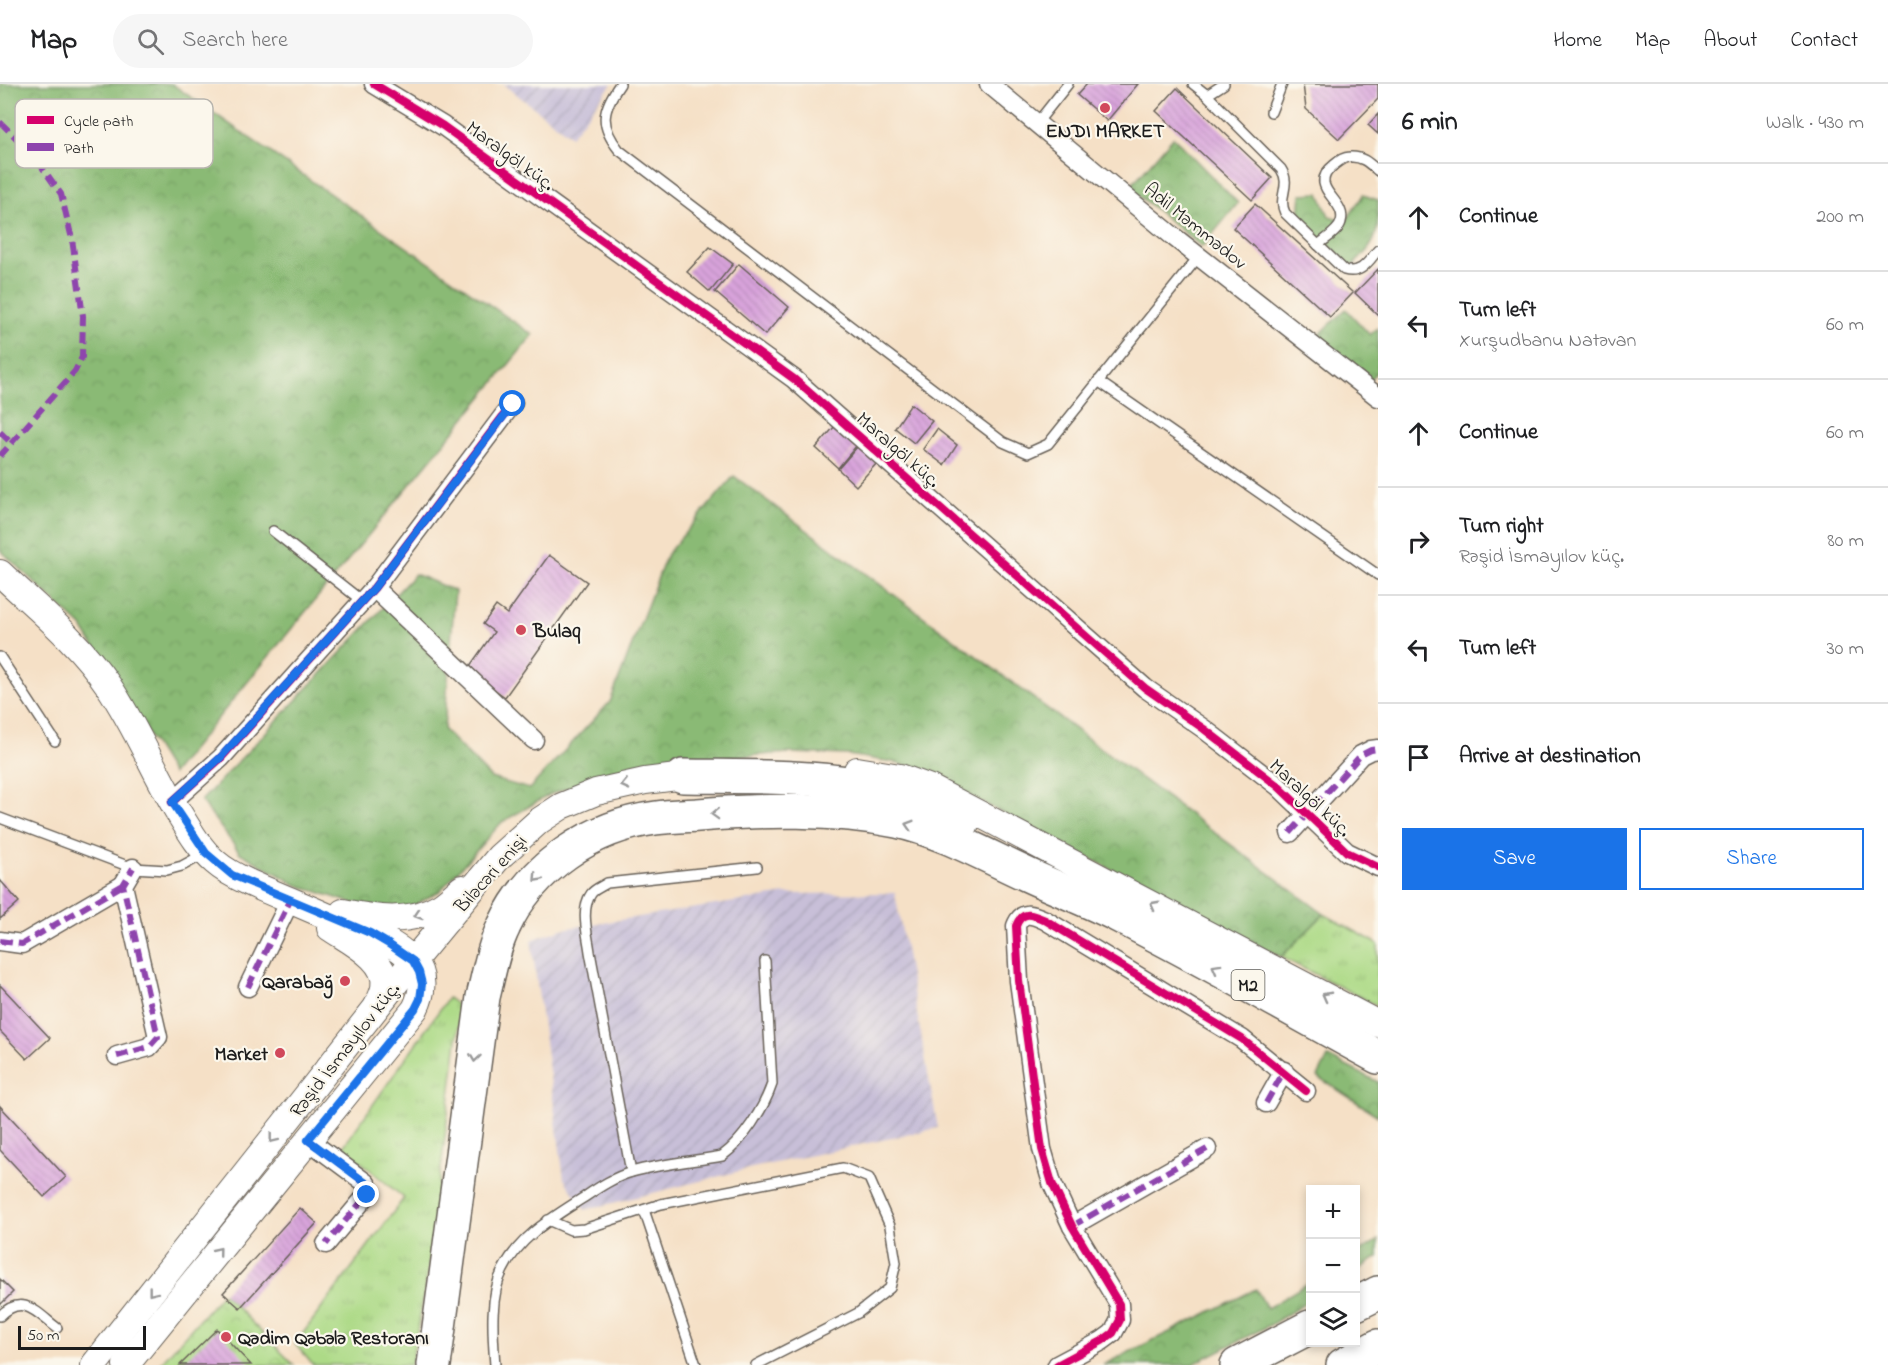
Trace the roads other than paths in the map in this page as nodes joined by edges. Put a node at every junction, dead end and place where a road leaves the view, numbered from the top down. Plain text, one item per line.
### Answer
1 (374, 84) edge
2 (620, 84) edge
3 (989, 84) edge
4 (1068, 84) edge
5 (1193, 84) edge
6 (1224, 84) edge
7 (1282, 84) edge
8 (1207, 95) junction
9 (1271, 112) dead end
10 (1037, 123) junction
11 (1378, 171) edge
12 (1318, 245) junction
13 (1378, 250) edge
14 (1198, 256) junction
15 (1098, 381) junction
16 (1378, 397) edge
17 (513, 404) dead end
18 (273, 531) dead end
19 (0, 573) edge
20 (1378, 575) edge
21 (368, 595) junction
22 (0, 657) edge
23 (534, 740) dead end
24 (55, 741) dead end
25 (1378, 749) edge
26 (683, 776) junction
27 (172, 802) junction
28 (1307, 813) junction
29 (0, 818) edge
30 (1290, 833) dead end
31 (206, 853) junction
32 (499, 857) junction
33 (757, 867) dead end
34 (1378, 867) edge
35 (134, 868) junction
36 (123, 885) junction
37 (290, 901) junction
38 (1116, 915) junction
39 (0, 941) edge
40 (413, 961) junction
41 (765, 961) dead end
42 (248, 987) dead end
43 (377, 1008) junction
44 (1378, 1023) edge
45 (117, 1056) dead end
46 (1378, 1057) edge
47 (1284, 1071) junction
48 (1306, 1091) dead end
49 (1266, 1102) dead end
50 (308, 1140) junction
51 (1207, 1149) dead end
52 (631, 1172) junction
53 (644, 1210) junction
54 (548, 1220) junction
55 (1072, 1226) junction
56 (326, 1244) dead end
57 (1378, 1281) edge
58 (1360, 1293) edge
59 (1378, 1293) edge
60 (1360, 1303) edge
61 (0, 1316) edge
62 (57, 1328) dead end
63 (1306, 1329) edge
64 (1378, 1346) edge
65 (1378, 1361) edge
66 (127, 1363) edge
67 (94, 1365) edge
68 (434, 1365) edge
69 (495, 1365) edge
70 (696, 1365) edge
71 (756, 1365) edge
72 (1057, 1365) edge
73 (1237, 1365) edge
74 (1343, 1365) edge
75 (1364, 1365) edge

1 - 28 street, Maralgöl küç.
2 - 15 lane
3 - 10 street, Adil Məmmədov
4 - 10 lane
5 - 8 lane
6 - 8 lane
7 - 9 lane
8 - 12 lane
10 - 14 street, Adil Məmmədov
11 - 12 lane
12 - 13 lane
14 - 15 lane
14 - 16 street, Adil Məmmədov
15 - 20 lane
17 - 21 street
18 - 21 lane
19 - 27 main road
21 - 23 street
21 - 27 street
22 - 24 lane
25 - 28 street
26 -> 32 main road, Biləcəri enişi
26 - 38 highway
44 -> 26 main road, Biləcəri enişi
27 - 31 main road
28 - 30 street
28 - 34 street, Maralgöl küç.
29 - 35 lane
31 - 35 lane
31 - 37 main road
32 -> 37 main road
32 - 40 main road, Biləcəri enişi
33 - 52 lane
35 - 36 street
36 - 39 street
36 - 45 street
37 - 40 main road
37 - 42 street
37 - 43 main road
46 -> 38 highway, M2
38 -> 68 highway
40 - 43 main road, Rəşid İsmayılov küç.
40 - 50 main road, Rəşid İsmayılov küç.
41 - 52 lane
43 -> 67 main road, Rəşid İsmayılov küç.
47 - 48 street
47 - 49 street
47 - 55 street
50 - 56 street
66 -> 50 main road, Rəşid İsmayılov küç.
51 - 55 street
52 - 54 lane
53 - 54 lane
53 - 70 lane
53 - 71 lane
54 - 69 lane
55 - 72 street
57 - 58 main road
59 - 60 highway
61 - 62 lane
63 - 73 highway
64 - 74 highway
65 - 75 highway

